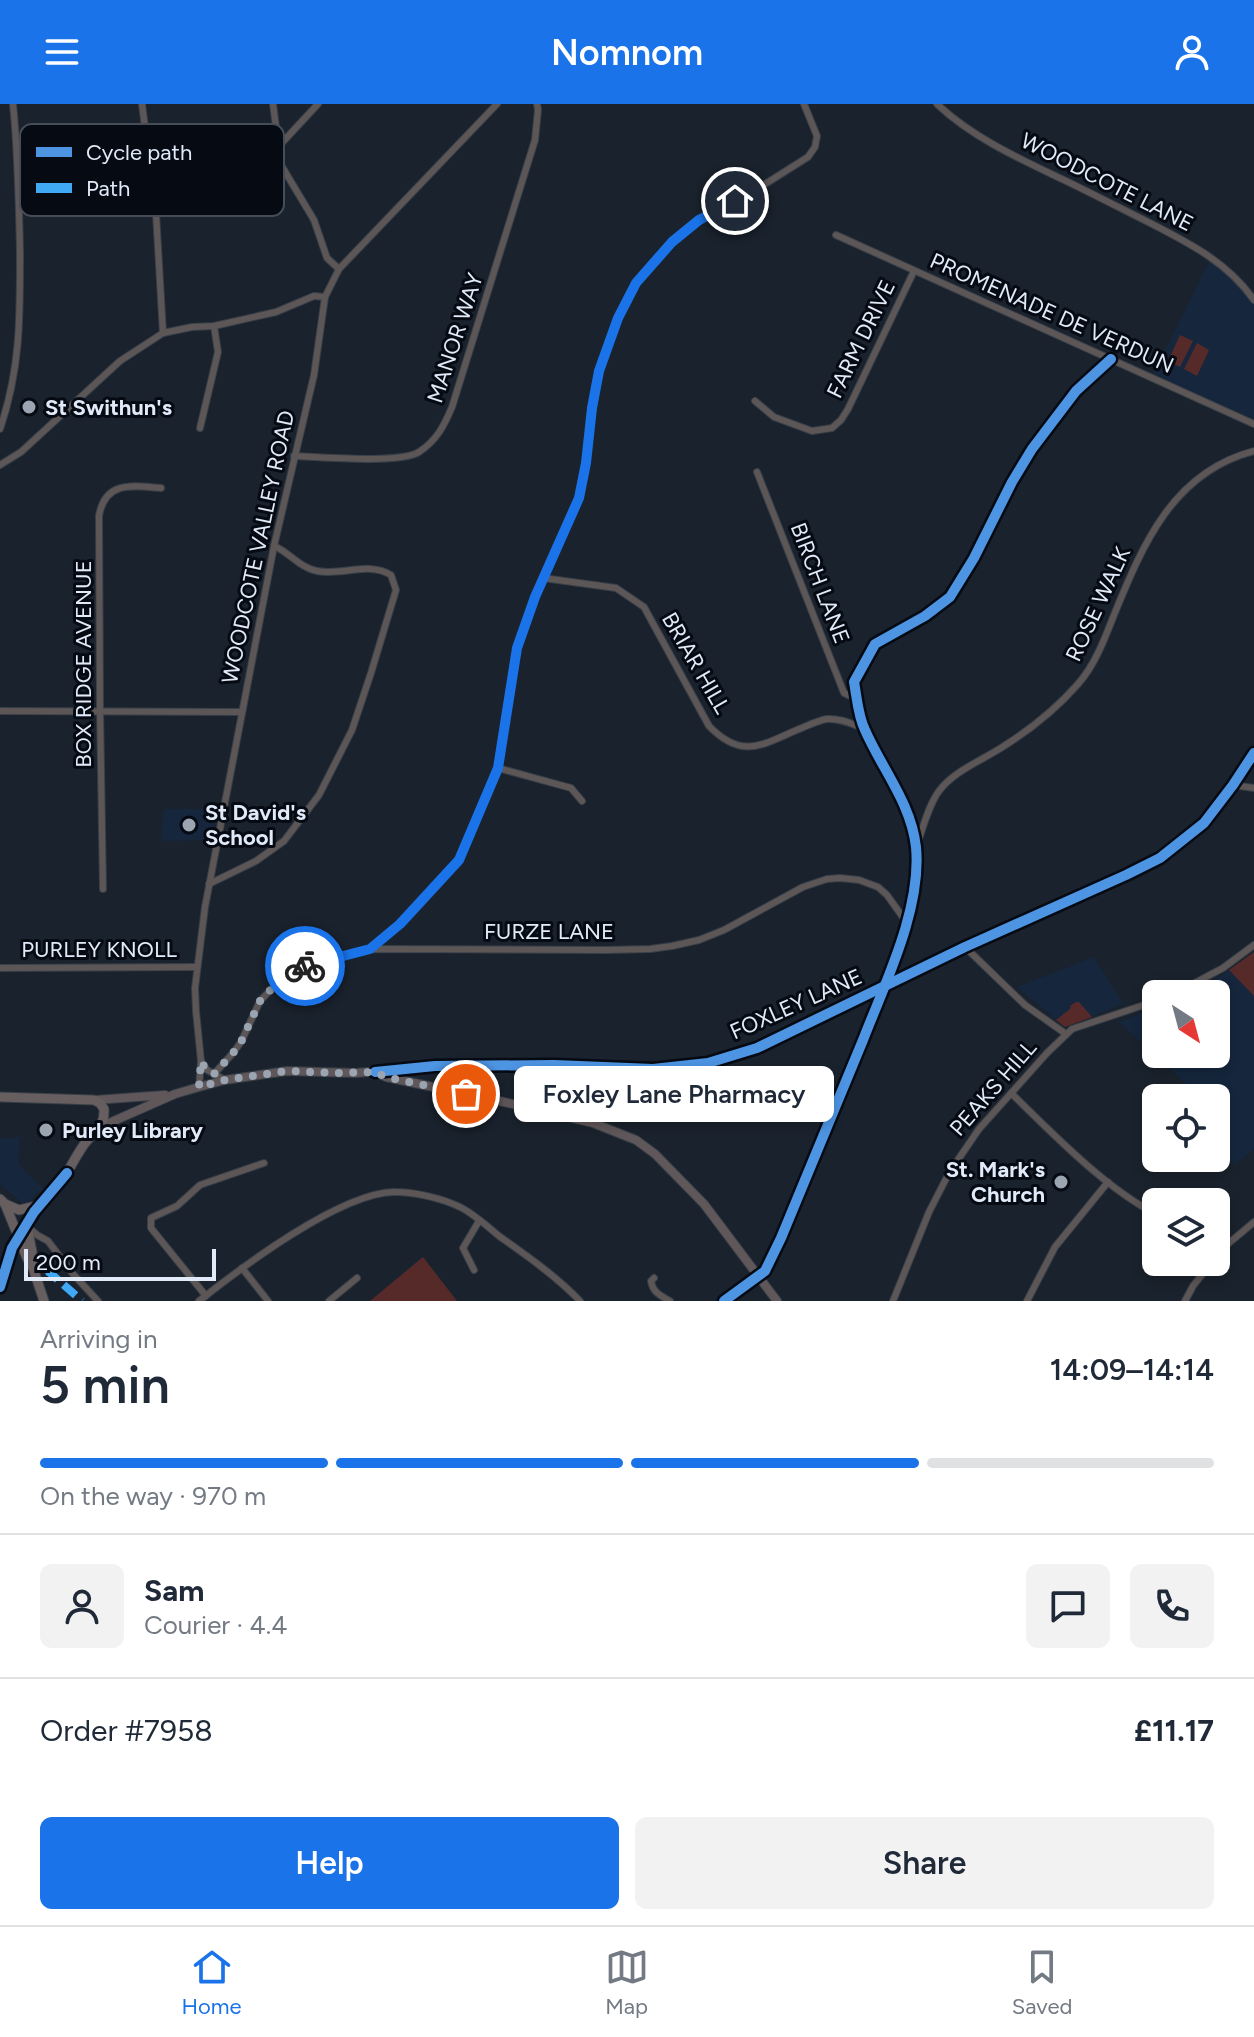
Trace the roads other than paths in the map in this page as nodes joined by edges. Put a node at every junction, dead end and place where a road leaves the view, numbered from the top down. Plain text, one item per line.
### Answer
1 (13, 104) edge
2 (142, 104) edge
3 (273, 104) edge
4 (318, 104) edge
5 (497, 104) edge
6 (537, 104) edge
7 (804, 104) edge
8 (937, 104) edge
9 (145, 124) edge
10 (276, 124) edge
11 (284, 141) edge
12 (284, 170) edge
13 (156, 216) edge
14 (836, 235) dead end
15 (339, 269) junction
16 (914, 271) junction
17 (325, 297) junction
18 (1254, 300) edge
19 (214, 326) junction
20 (163, 333) junction
21 (1111, 359) junction
22 (755, 401) dead end
23 (1254, 424) edge
24 (200, 428) dead end
25 (0, 429) edge
26 (1254, 451) edge
27 (294, 456) junction
28 (0, 465) edge
29 (757, 472) dead end
30 (161, 488) dead end
31 (274, 546) junction
32 (543, 578) junction
33 (857, 699) junction
34 (0, 711) edge
35 (100, 711) junction
36 (242, 712) junction
37 (863, 728) junction
38 (1254, 753) edge
39 (498, 768) junction
40 (1233, 785) junction
41 (1254, 788) edge
42 (582, 801) dead end
43 (916, 847) junction
44 (209, 884) junction
45 (103, 889) dead end
46 (907, 923) junction
47 (1254, 945) edge
48 (965, 947) junction
49 (370, 949) junction
50 (197, 967) junction
51 (0, 968) edge
52 (1200, 980) edge
53 (887, 985) junction
54 (1142, 1006) edge
55 (1066, 1034) junction
56 (201, 1061) junction
57 (375, 1072) junction
58 (214, 1074) junction
59 (225, 1080) junction
60 (199, 1087) junction
61 (1011, 1093) junction
62 (175, 1094) junction
63 (0, 1097) edge
64 (94, 1100) junction
65 (100, 1127) junction
66 (264, 1163) dead end
67 (1108, 1182) junction
68 (3, 1202) edge
69 (40, 1205) junction
70 (1142, 1207) edge
71 (479, 1221) junction
72 (1254, 1222) edge
73 (27, 1226) junction
74 (18, 1239) junction
75 (1230, 1240) edge
76 (27, 1258) junction
77 (7, 1262) junction
78 (33, 1268) junction
79 (242, 1268) junction
80 (474, 1270) dead end
81 (759, 1275) junction
82 (1201, 1276) edge
83 (357, 1278) dead end
84 (654, 1278) dead end
85 (0, 1287) edge
86 (206, 1296) junction
87 (44, 1301) edge
88 (98, 1301) edge
89 (199, 1301) edge
90 (268, 1301) edge
91 (329, 1301) edge
92 (580, 1301) edge
93 (670, 1301) edge
94 (724, 1301) edge
95 (777, 1301) edge
96 (893, 1301) edge
97 (1027, 1301) edge
98 (1185, 1301) edge

1 - 25 street
2 - 9 street
3 - 10 street
4 - 11 street
5 - 15 street, WOODCOTE VALLEY ROAD
6 - 27 street, MANOR WAY
7 - 32 street
8 - 18 street, WOODCOTE LANE
12 - 15 street
13 - 20 street
14 - 16 street, PROMENADE DE VERDUN
15 - 17 street, WOODCOTE VALLEY ROAD
16 - 21 street, PROMENADE DE VERDUN
16 - 22 street, FARM DRIVE
17 - 19 street
17 - 27 street, WOODCOTE VALLEY ROAD
19 - 20 street
19 - 24 street
20 - 28 street
21 - 23 street, PROMENADE DE VERDUN
21 - 33 street
26 - 43 street, ROSE WALK
27 - 31 street, WOODCOTE VALLEY ROAD
29 - 33 street, BIRCH LANE
30 - 35 street, BOX RIDGE AVENUE
31 - 36 street, WOODCOTE VALLEY ROAD
31 - 44 street
32 - 37 street, BRIAR HILL
32 - 39 street
33 - 37 street
34 - 35 street
35 - 36 street
35 - 45 street, BOX RIDGE AVENUE
36 - 44 street, WOODCOTE VALLEY ROAD
37 - 43 street
38 - 40 main road, FOXLEY LANE
39 - 42 street
39 - 49 street
40 - 41 street
40 - 48 main road, FOXLEY LANE
43 - 46 street
44 - 50 street, WOODCOTE VALLEY ROAD
46 - 49 street, FURZE LANE
46 - 53 street
47 - 52 street
48 - 53 main road, FOXLEY LANE
48 - 55 street
49 - 58 street, FURZE LANE
50 - 51 street, PURLEY KNOLL
50 - 56 street, WOODCOTE VALLEY ROAD
53 - 57 main road, FOXLEY LANE
53 - 81 street
54 - 55 street, PEAKS HILL
55 - 61 street, PEAKS HILL
56 - 58 street
56 - 60 street, WOODCOTE VALLEY ROAD
57 - 59 main road, FOXLEY LANE
57 - 81 main road
58 - 59 street
59 - 60 main road, FOXLEY LANE
60 - 62 main road, FOXLEY LANE
61 - 67 street
61 - 96 street, PEAKS HILL
62 - 64 main road
62 - 65 main road
63 - 64 highway
64 - 65 highway
65 - 69 highway
66 - 86 street
67 - 70 street
67 - 97 street
68 - 69 highway
68 - 74 highway
69 - 73 highway
71 - 79 street
71 - 80 street
71 - 92 street
72 - 75 street
73 - 74 street
73 - 78 highway
73 - 88 street
74 - 76 highway
74 - 77 street
76 - 77 street
76 - 78 highway
77 - 85 street
78 - 87 highway
79 - 86 street
79 - 90 street
81 - 94 street
81 - 95 main road
82 - 98 street
83 - 91 street
84 - 93 street
86 - 89 street

